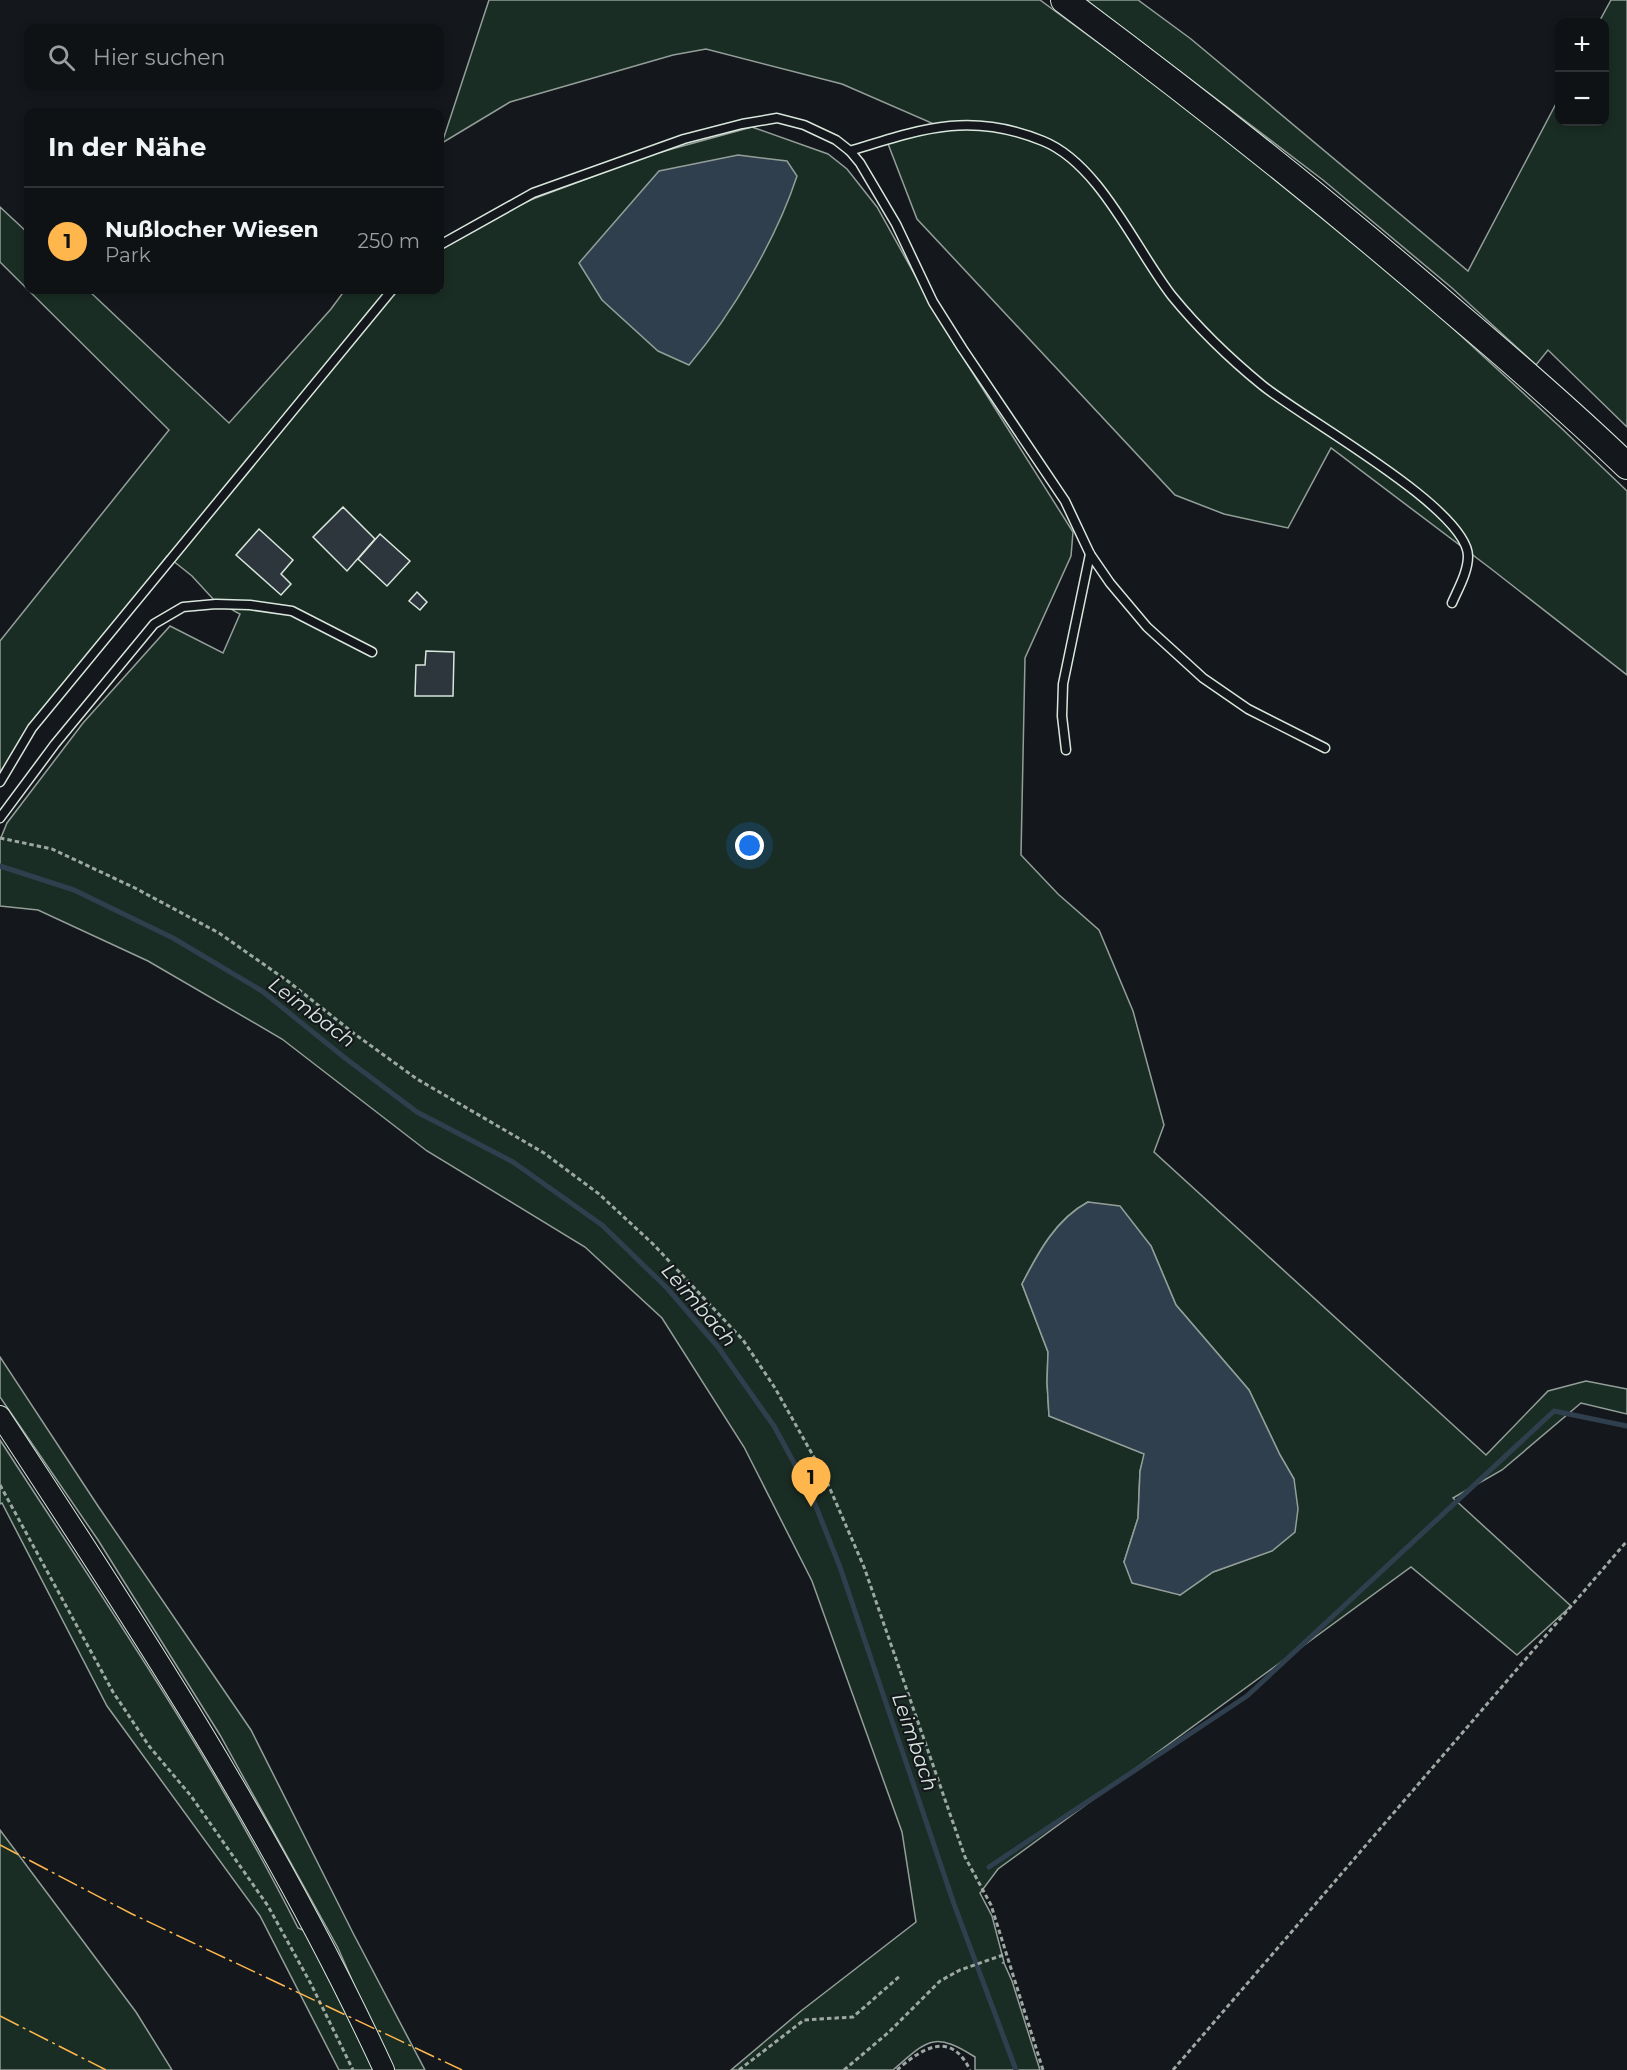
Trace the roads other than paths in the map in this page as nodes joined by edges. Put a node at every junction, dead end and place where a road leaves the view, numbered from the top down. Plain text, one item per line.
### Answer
1 (1064, 0) edge
2 (850, 151) junction
3 (444, 243) edge
4 (389, 294) edge
5 (1627, 466) edge
6 (1090, 554) junction
7 (1452, 603) dead end
8 (372, 652) dead end
9 (1325, 748) dead end
10 (1066, 750) dead end
11 (0, 782) edge
12 (0, 818) edge
13 (0, 1416) edge
14 (384, 2070) edge

1 - 5 main road
2 - 3 lane
2 - 6 lane
2 - 7 lane
4 - 11 lane
6 - 9 lane
6 - 10 lane
8 - 12 lane
13 - 14 street

